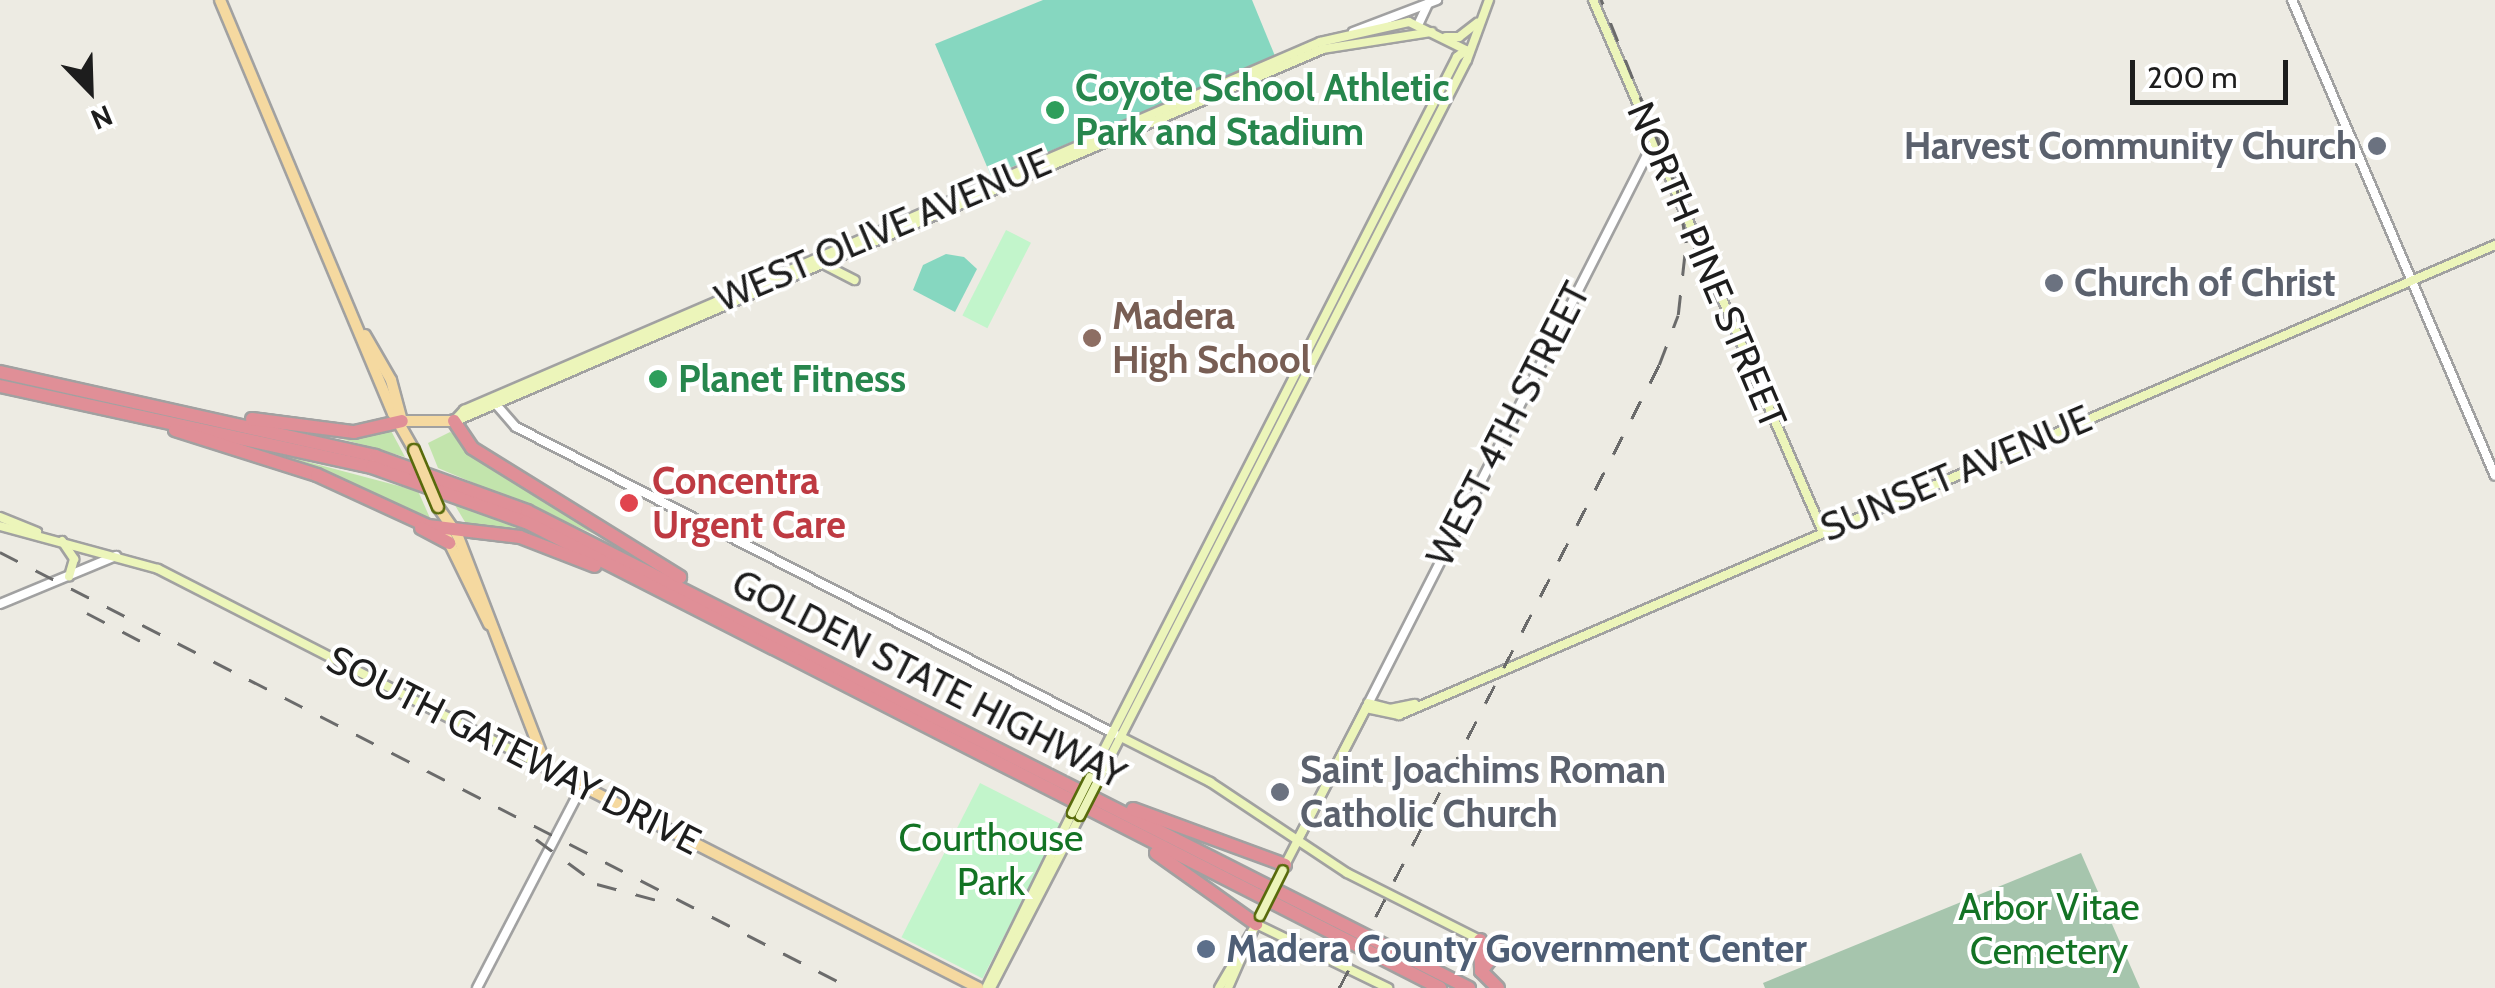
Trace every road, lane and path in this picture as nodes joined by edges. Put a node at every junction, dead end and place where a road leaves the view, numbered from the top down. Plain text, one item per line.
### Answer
1 (220, 0) edge
2 (1489, 0) edge
3 (1593, 0) edge
4 (2292, 0) edge
5 (1432, 2) edge
6 (1480, 20) junction
7 (1414, 23) junction
8 (1350, 34) junction
9 (1436, 34) junction
10 (1378, 36) junction
11 (1466, 50) junction
12 (1654, 141) junction
13 (2495, 245) edge
14 (827, 266) junction
15 (855, 280) dead end
16 (2411, 280) junction
17 (0, 372) edge
18 (0, 386) edge
19 (98, 400) junction
20 (494, 402) junction
21 (402, 421) junction
22 (454, 421) junction
23 (433, 424) junction
24 (414, 450) junction
25 (2495, 476) edge
26 (398, 514) junction
27 (0, 517) edge
28 (0, 526) edge
29 (448, 526) junction
30 (1822, 530) junction
31 (41, 535) junction
32 (58, 538) junction
33 (449, 543) junction
34 (118, 555) junction
35 (69, 576) junction
36 (0, 604) edge
37 (709, 607) junction
38 (489, 624) junction
39 (1367, 705) junction
40 (1117, 735) junction
41 (547, 768) junction
42 (582, 786) junction
43 (1078, 788) junction
44 (1112, 824) junction
45 (1297, 841) junction
46 (1284, 868) junction
47 (1258, 920) junction
48 (1480, 940) joint
49 (1499, 950) dead end
50 (1481, 971) junction
51 (477, 988) edge
52 (978, 988) edge
53 (988, 988) edge
54 (1219, 988) edge
55 (1228, 988) edge
56 (1388, 988) edge
57 (1440, 988) edge
58 (1469, 988) edge
59 (1498, 988) edge

1 - 21 main road
2 - 6 main road
3 - 12 main road, NORTH PINE STREET
4 - 16 street
5 - 7 street, WEST OLIVE AVENUE
5 - 8 street, WEST OLIVE AVENUE
6 - 9 main road
6 - 11 main road
7 - 8 main road
7 - 9 main road
7 - 10 main road
8 - 20 main road, WEST OLIVE AVENUE
9 - 10 main road, WEST OLIVE AVENUE
9 - 11 main road
10 - 14 main road, WEST OLIVE AVENUE
11 - 40 main road
12 - 30 main road, NORTH PINE STREET
12 - 39 street, WEST 4TH STREET
13 - 16 main road, SUNSET AVENUE
14 - 15 main road
14 - 20 main road, WEST OLIVE AVENUE
16 - 25 street
16 - 30 main road, SUNSET AVENUE
17 - 19 highway, GOLDEN STATE HIGHWAY
18 - 19 highway, GOLDEN STATE HIGHWAY
19 - 21 highway
19 - 26 highway
19 - 37 highway, GOLDEN STATE HIGHWAY
20 - 22 main road, WEST OLIVE AVENUE
20 - 40 street
21 - 23 main road, WEST OLIVE AVENUE
21 - 24 main road
22 - 23 main road, WEST OLIVE AVENUE
22 - 37 highway
23 - 24 main road
24 - 29 main road, bridge
26 - 29 highway
26 - 33 highway
27 - 31 main road, SOUTH GATEWAY DRIVE
28 - 31 main road, SOUTH GATEWAY DRIVE
29 - 33 main road
29 - 37 highway
29 - 38 main road
30 - 39 main road, SUNSET AVENUE
31 - 32 main road, SOUTH GATEWAY DRIVE
32 - 34 main road, SOUTH GATEWAY DRIVE
32 - 35 main road
33 - 38 main road
34 - 35 street
34 - 41 main road, SOUTH GATEWAY DRIVE
35 - 36 street
37 - 43 highway, GOLDEN STATE HIGHWAY
37 - 44 highway, GOLDEN STATE HIGHWAY
38 - 41 main road
39 - 45 main road, WEST 4TH STREET
40 - 45 main road
40 - 53 main road, bridge
41 - 42 main road, SOUTH GATEWAY DRIVE
42 - 51 street
42 - 52 main road, SOUTH GATEWAY DRIVE
43 - 46 highway
43 - 58 highway, GOLDEN STATE HIGHWAY
44 - 47 highway
44 - 57 highway, GOLDEN STATE HIGHWAY
45 - 46 main road, WEST 4TH STREET
45 - 48 main road
46 - 47 main road, WEST 4TH STREET, bridge
47 - 54 main road, WEST 4TH STREET
47 - 55 main road, WEST 4TH STREET
47 - 56 main road
48 - 50 highway
49 - 50 highway
50 - 59 highway

